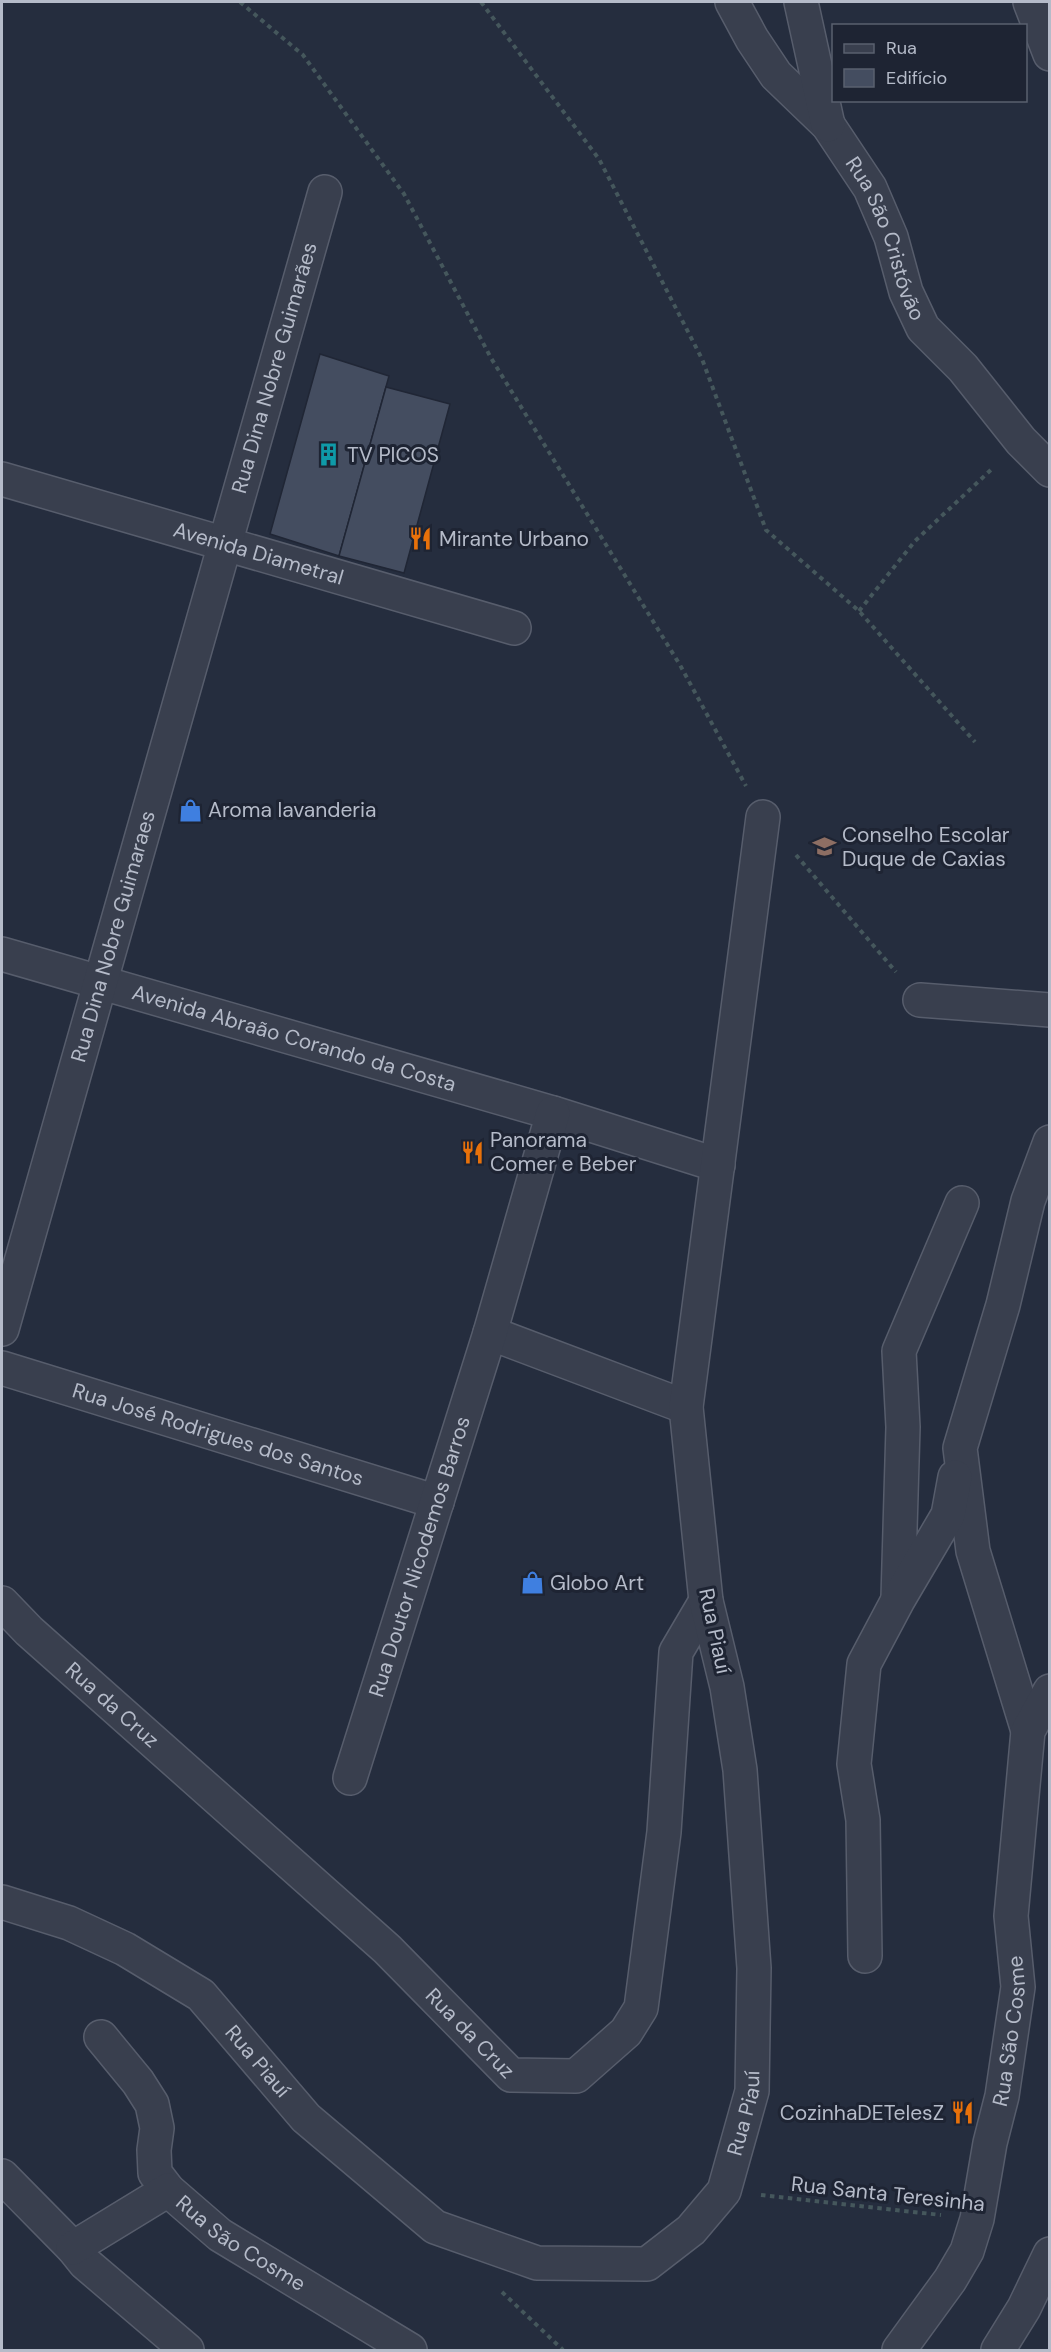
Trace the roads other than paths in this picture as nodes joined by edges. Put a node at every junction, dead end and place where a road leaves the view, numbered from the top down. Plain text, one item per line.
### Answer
1 (732, 2) edge
2 (801, 2) edge
3 (1030, 2) edge
4 (1050, 54) edge
5 (828, 125) junction
6 (325, 192) dead end
7 (1050, 470) edge
8 (2, 479) edge
9 (223, 543) junction
10 (514, 628) dead end
11 (763, 817) road end
12 (2, 954) edge
13 (101, 981) junction
14 (920, 1000) road end
15 (1050, 1010) edge
16 (553, 1113) junction
17 (1050, 1142) edge
18 (718, 1165) junction
19 (962, 1203) dead end
20 (2, 1329) edge
21 (490, 1334) junction
22 (2, 1368) edge
23 (686, 1407) junction
24 (960, 1448) junction
25 (437, 1502) junction
26 (898, 1599) junction
27 (706, 1601) junction
28 (2, 1603) edge
29 (1050, 1691) edge
30 (1028, 1731) junction
31 (350, 1778) dead end
32 (2, 1902) edge
33 (865, 1956) dead end
34 (101, 2037) dead end
35 (2, 2176) edge
36 (168, 2190) junction
37 (73, 2248) junction
38 (1050, 2254) edge
39 (187, 2350) edge
40 (410, 2350) edge
41 (898, 2350) edge
42 (999, 2350) edge

1 - 5 street, Rua São Cristóvão
2 - 5 street
3 - 4 street
5 - 7 street, Rua São Cristóvão
6 - 9 street, Rua Dina Nobre Guimarães
8 - 9 street, Avenida Diametral
9 - 10 street, Avenida Diametral
9 - 13 street, Rua Dina Nobre Guimaraes
11 - 18 street, Rua Piauí
12 - 13 street, Avenida Abraão Corando da Costa
13 - 16 street, Avenida Abraão Corando da Costa
13 - 20 street, Rua Dina Nobre Guimaraes
14 - 15 street
16 - 18 street, Avenida Abraão Corando da Costa
16 - 21 street, Rua Doutor Nicodemos Barros
17 - 24 street
18 - 23 street, Rua Piauí
19 - 26 street
21 - 23 street
21 - 25 street, Rua Doutor Nicodemos Barros
22 - 25 street, Rua José Rodrigues dos Santos
23 - 27 street, Rua Piauí
24 - 26 street
24 - 30 street
25 - 31 street, Rua Doutor Nicodemos Barros
26 - 33 street
27 - 28 street, Rua da Cruz
27 - 32 street, Rua Piauí
29 - 30 street, Rua São Cosme
30 - 41 street, Rua São Cosme
34 - 36 street
35 - 37 street
36 - 37 street, Rua São Cosme
36 - 40 street, Rua São Cosme
37 - 39 street
38 - 42 street

